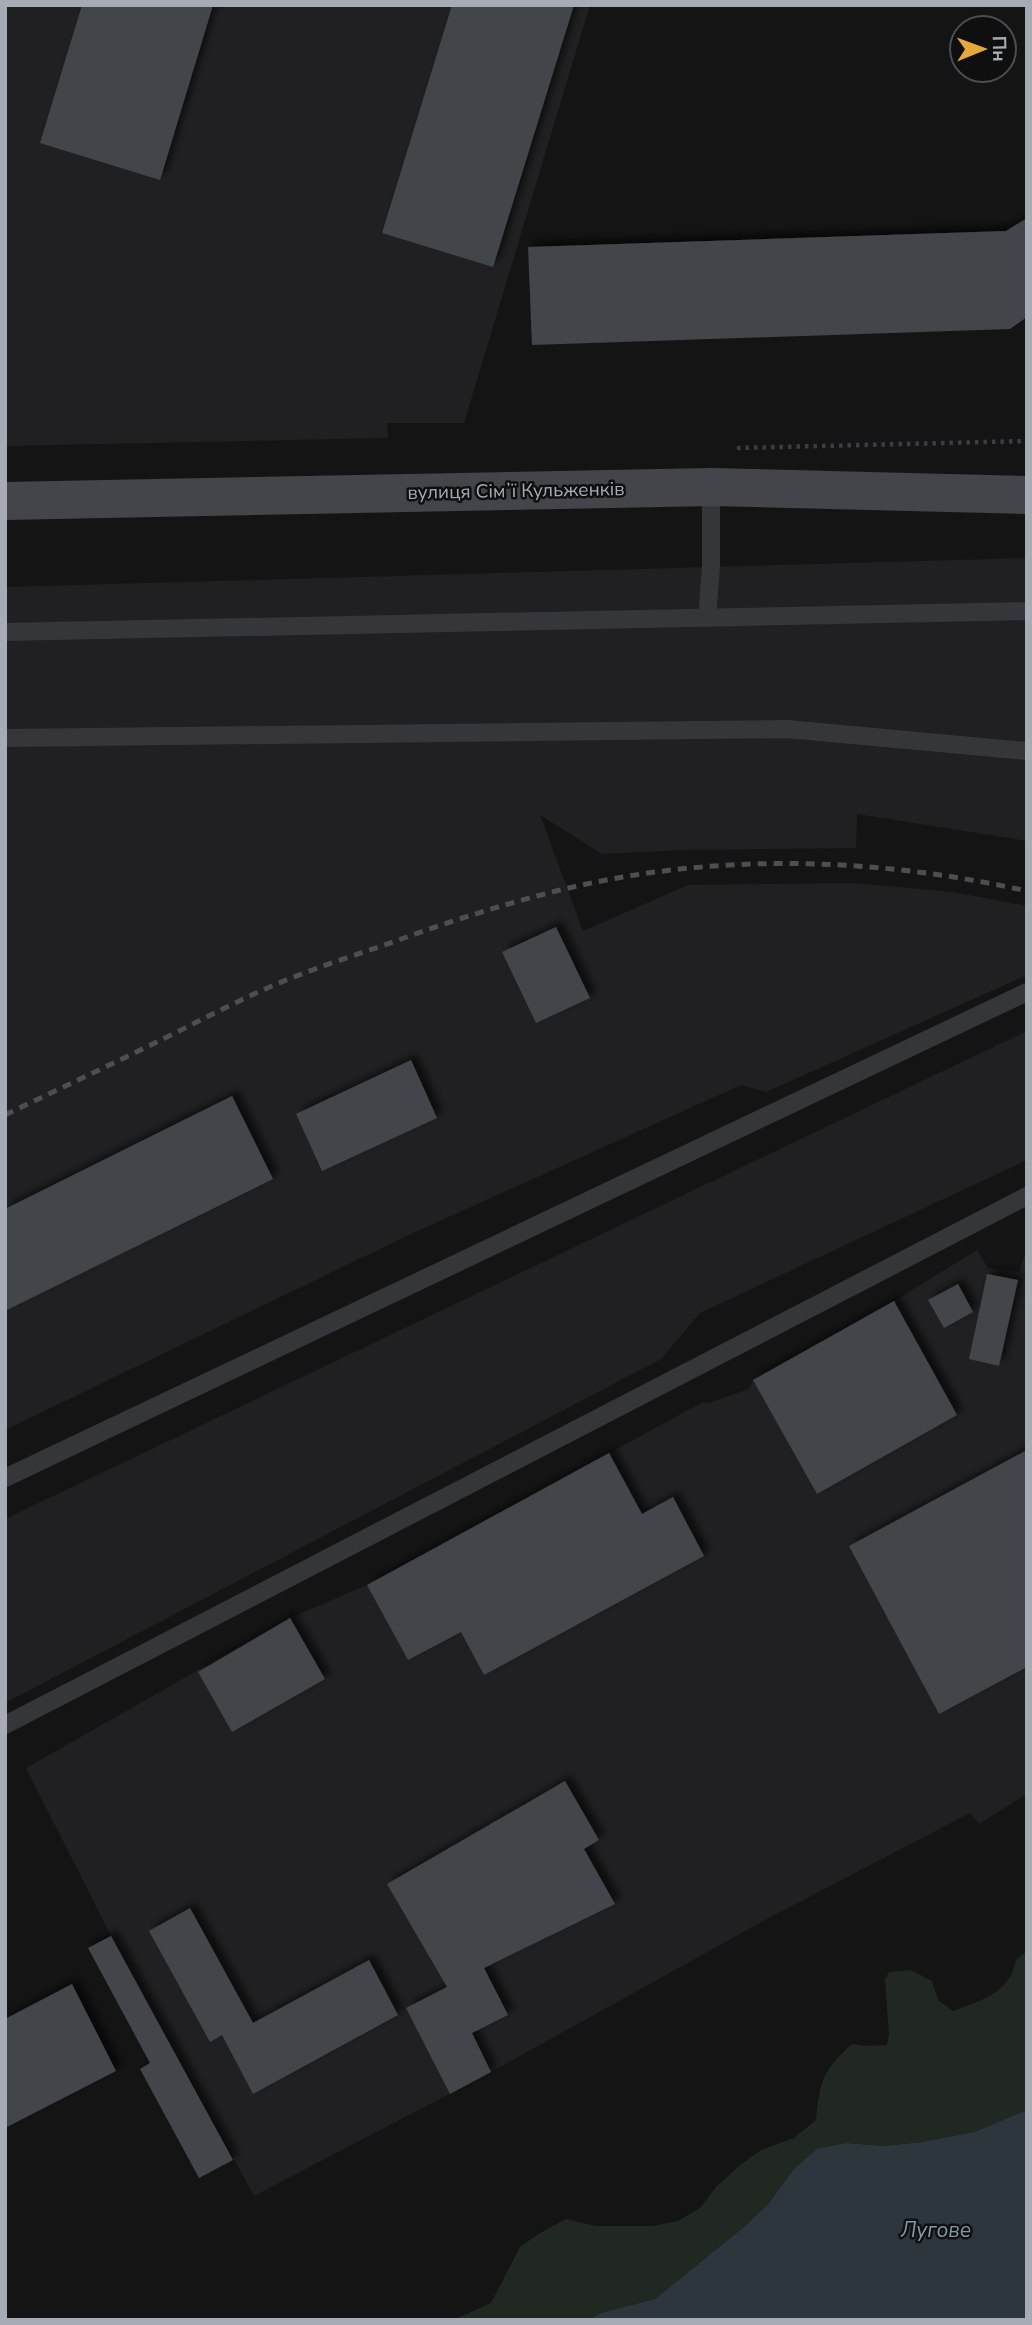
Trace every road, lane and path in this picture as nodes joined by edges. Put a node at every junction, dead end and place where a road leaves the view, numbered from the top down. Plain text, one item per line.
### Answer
1 (711, 488) junction
2 (1027, 495) edge
3 (5, 501) edge
4 (1027, 611) edge
5 (707, 618) junction
6 (5, 632) edge
7 (5, 738) edge
8 (1027, 751) edge
9 (1027, 992) edge
10 (1027, 1196) edge
11 (5, 1478) edge
12 (5, 1725) edge

1 - 2 main road, вулиця Сімʼї Кульженків
1 - 3 main road, вулиця Сімʼї Кульженків
1 - 5 lane
4 - 5 lane
5 - 6 lane
7 - 8 lane
9 - 11 lane
10 - 12 lane

